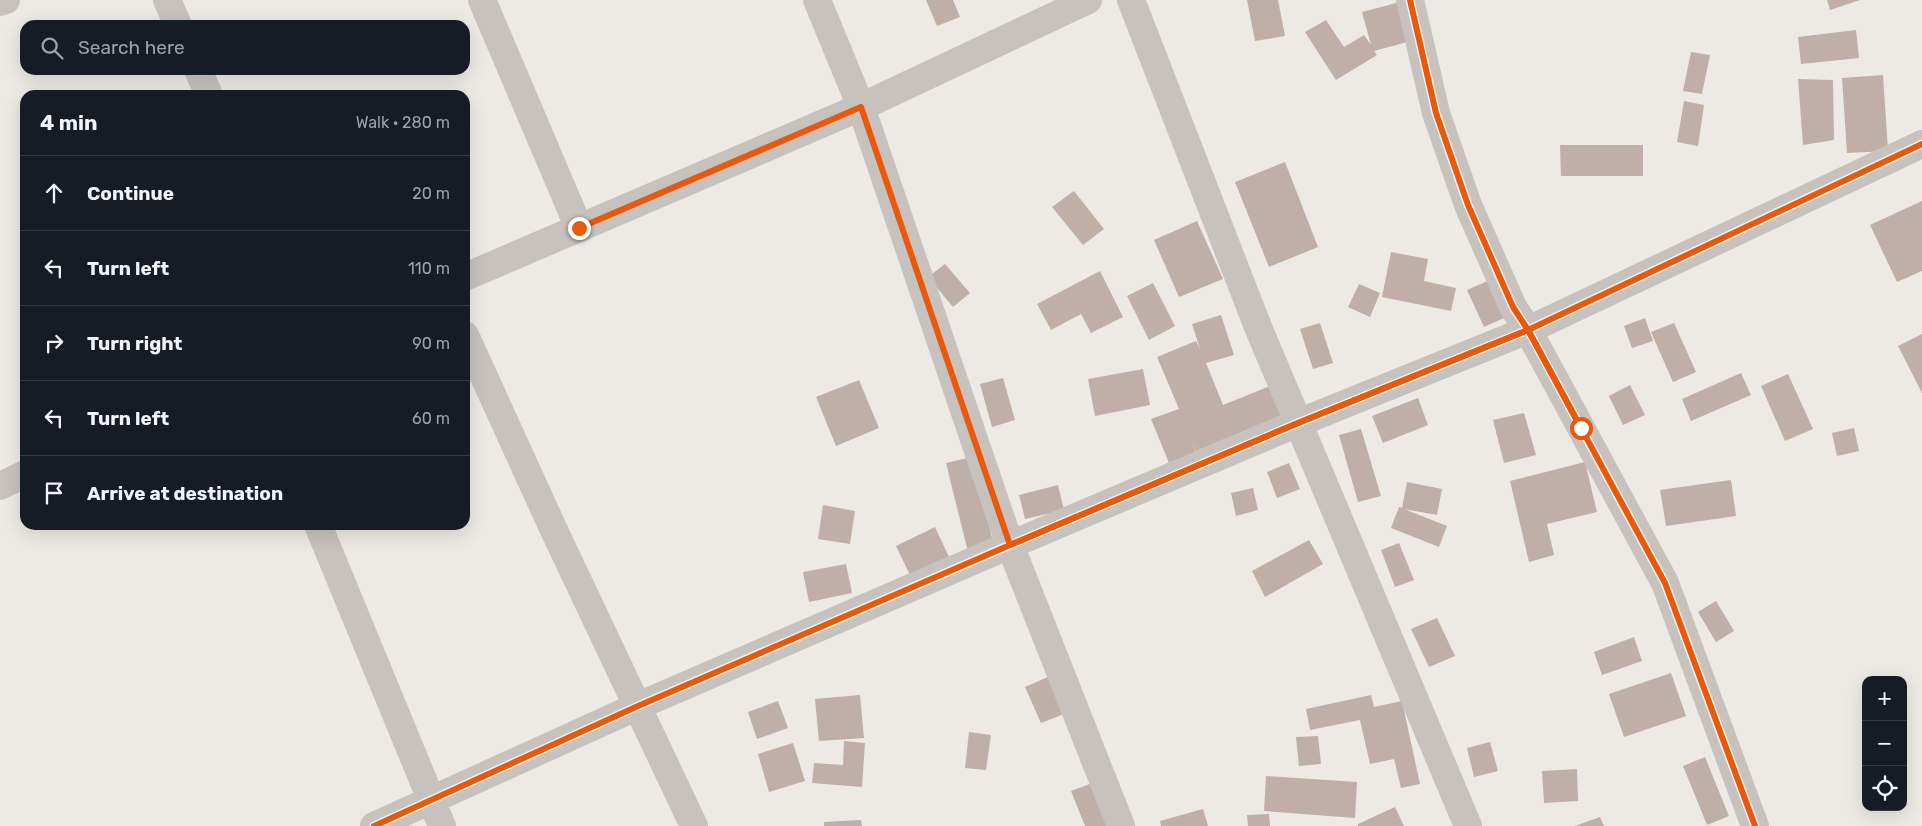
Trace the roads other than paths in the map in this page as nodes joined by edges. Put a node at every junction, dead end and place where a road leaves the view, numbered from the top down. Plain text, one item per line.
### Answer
1 (6, 0) edge
2 (167, 0) edge
3 (482, 0) edge
4 (817, 0) edge
5 (1088, 0) edge
6 (1130, 0) edge
7 (1410, 0) edge
8 (0, 2) edge
9 (176, 20) edge
10 (200, 75) edge
11 (207, 90) edge
12 (861, 107) junction
13 (1922, 144) edge
14 (579, 228) junction
15 (470, 275) edge
16 (1528, 330) junction
17 (470, 346) edge
18 (1298, 423) junction
19 (20, 476) edge
20 (0, 486) edge
21 (320, 530) edge
22 (1010, 545) junction
23 (638, 706) junction
24 (436, 814) edge
25 (374, 826) edge
26 (694, 826) edge
27 (1121, 826) edge
28 (1468, 826) edge
29 (1755, 826) edge

1 - 8 street
2 - 9 street
3 - 14 street
4 - 12 street
5 - 12 street
6 - 18 street
7 - 16 street
10 - 11 street
12 - 14 street
12 - 22 street
13 - 16 street
14 - 15 street
16 - 18 street
16 - 29 street
17 - 23 street
18 - 22 street
18 - 28 street
19 - 20 street
21 - 24 street
22 - 23 street
22 - 27 street
23 - 24 street
23 - 26 street
24 - 25 street

